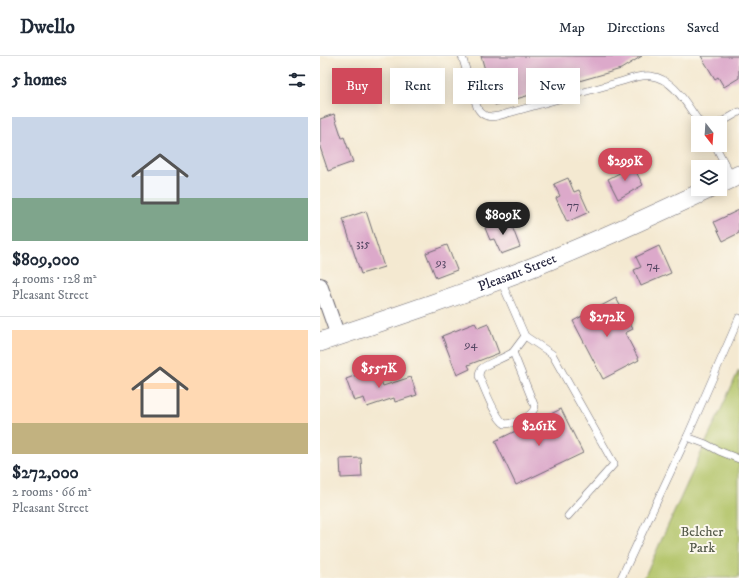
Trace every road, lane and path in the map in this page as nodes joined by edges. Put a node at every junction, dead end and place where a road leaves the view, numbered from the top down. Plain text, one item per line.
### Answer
1 (462, 56) edge
2 (739, 112) edge
3 (695, 116) edge
4 (727, 119) edge
5 (718, 152) edge
6 (730, 179) edge
7 (694, 196) edge
8 (500, 279) junction
9 (320, 285) edge
10 (739, 318) edge
11 (338, 336) junction
12 (525, 336) junction
13 (320, 342) edge
14 (513, 352) junction
15 (687, 438) junction
16 (739, 459) edge
17 (568, 516) dead end
18 (621, 578) edge

1 - 3 lane
2 - 4 lane
5 - 6 lane
7 - 8 street, Pleasant Street
8 - 11 street, Pleasant Street
8 - 12 lane
9 - 11 street
10 - 15 lane
11 - 13 street, Pleasant Street
12 - 14 lane
12 - 17 lane
14 - 14 lane
15 - 16 lane
15 - 18 lane

